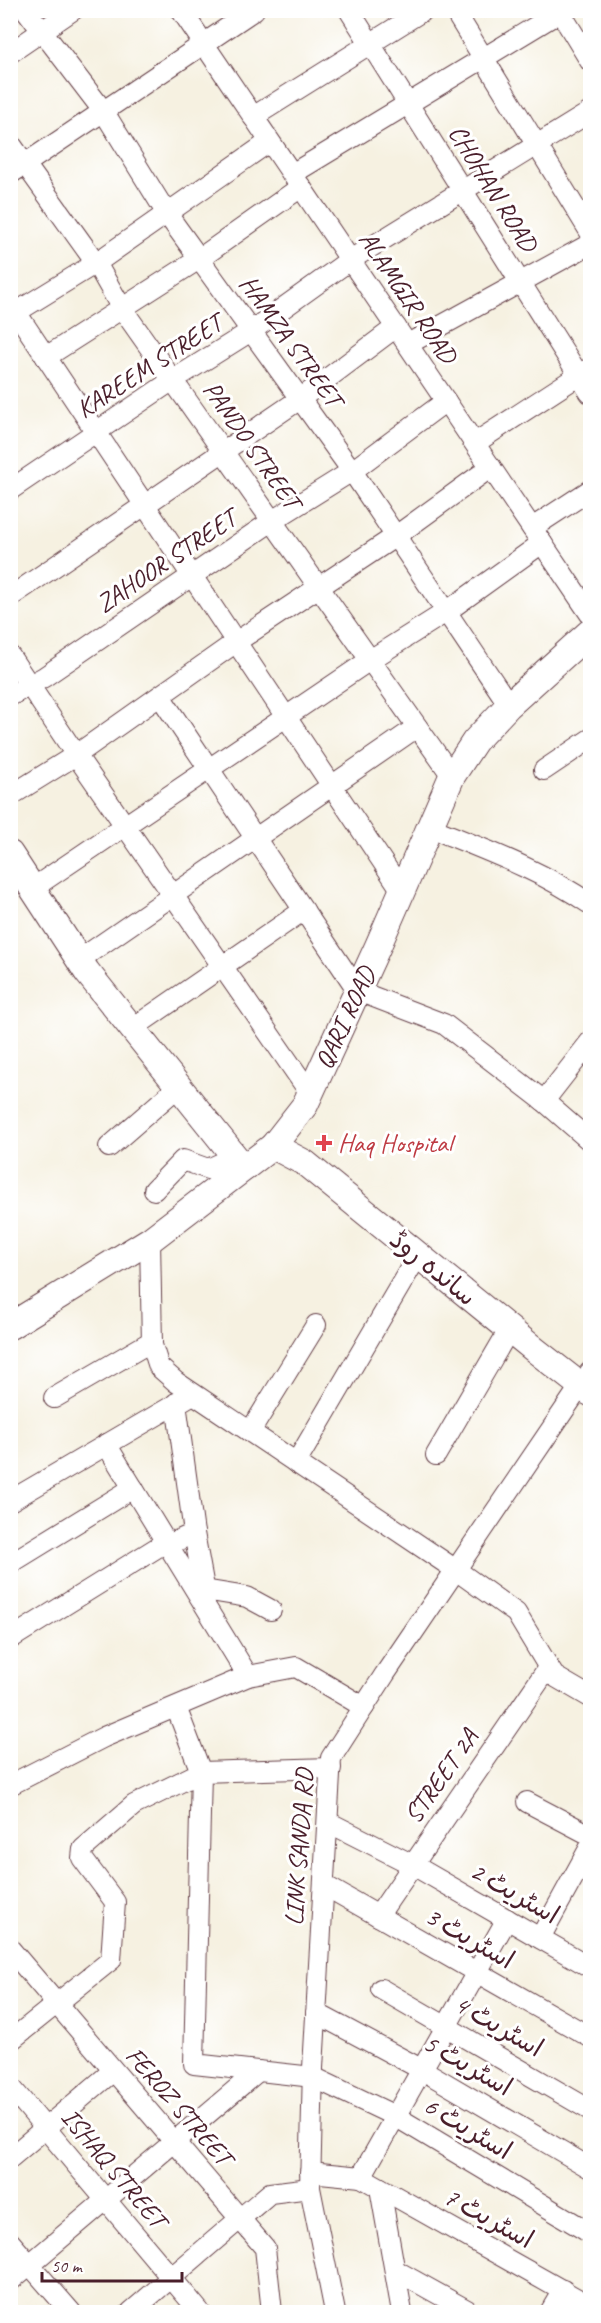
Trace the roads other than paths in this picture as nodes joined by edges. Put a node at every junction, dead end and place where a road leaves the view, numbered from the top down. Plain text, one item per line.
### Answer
1 (26, 10) edge
2 (74, 10) edge
3 (181, 10) edge
4 (254, 10) edge
5 (349, 10) edge
6 (424, 10) edge
7 (454, 10) edge
8 (560, 11) edge
9 (42, 32) junction
10 (202, 43) junction
11 (370, 44) junction
12 (10, 53) edge
13 (483, 58) junction
14 (591, 61) edge
15 (408, 104) junction
16 (104, 112) junction
17 (591, 112) edge
18 (253, 117) junction
19 (269, 142) junction
20 (10, 144) edge
21 (537, 145) junction
22 (18, 169) edge
23 (296, 181) junction
24 (463, 191) junction
25 (167, 214) junction
26 (591, 231) edge
27 (591, 244) edge
28 (199, 259) junction
29 (350, 260) junction
30 (96, 263) junction
31 (520, 282) junction
32 (121, 307) junction
33 (12, 311) edge
34 (396, 327) junction
35 (251, 331) junction
36 (408, 344) junction
37 (46, 357) junction
38 (585, 372) edge
39 (173, 380) junction
40 (591, 393) edge
41 (300, 399) junction
42 (446, 401) junction
43 (96, 432) junction
44 (475, 443) junction
45 (223, 451) junction
46 (491, 467) junction
47 (352, 471) junction
48 (10, 490) edge
49 (591, 490) edge
50 (146, 506) junction
51 (272, 521) junction
52 (537, 535) junction
53 (396, 536) junction
54 (192, 576) junction
55 (318, 586) junction
56 (10, 597) edge
57 (446, 612) junction
58 (591, 614) edge
59 (591, 632) edge
60 (236, 642) junction
61 (10, 656) edge
62 (370, 660) junction
63 (29, 686) junction
64 (10, 696) edge
65 (160, 696) junction
66 (509, 705) junction
67 (286, 717) junction
68 (417, 727) junction
69 (589, 743) edge
70 (76, 755) junction
71 (208, 769) junction
72 (544, 770) dead end
73 (452, 776) junction
74 (332, 786) junction
75 (10, 796) edge
76 (125, 825) junction
77 (429, 827) junction
78 (255, 839) junction
79 (10, 854) edge
80 (33, 888) junction
81 (402, 891) junction
82 (173, 895) junction
83 (591, 904) edge
84 (304, 910) junction
85 (80, 960) junction
86 (222, 966) junction
87 (358, 991) junction
88 (133, 1028) junction
89 (591, 1042) edge
90 (178, 1086) junction
91 (310, 1093) junction
92 (544, 1101) junction
93 (591, 1141) edge
94 (273, 1146) junction
95 (108, 1147) dead end
96 (240, 1162) junction
97 (153, 1190) dead end
98 (150, 1240) junction
99 (418, 1256) junction
100 (316, 1325) dead end
101 (10, 1326) edge
102 (509, 1330) junction
103 (152, 1341) junction
104 (587, 1383) edge
105 (54, 1398) dead end
106 (184, 1398) junction
107 (250, 1432) junction
108 (106, 1444) junction
109 (436, 1455) dead end
110 (296, 1463) junction
111 (133, 1488) junction
112 (10, 1501) edge
113 (194, 1533) junction
114 (167, 1544) junction
115 (10, 1561) edge
116 (456, 1570) junction
117 (204, 1590) junction
118 (271, 1610) dead end
119 (208, 1611) junction
120 (10, 1639) edge
121 (549, 1668) junction
122 (248, 1676) junction
123 (591, 1697) edge
124 (176, 1707) junction
125 (364, 1707) junction
126 (331, 1768) junction
127 (201, 1772) junction
128 (10, 1785) edge
129 (526, 1802) dead end
130 (328, 1822) junction
131 (591, 1835) edge
132 (591, 1847) edge
133 (413, 1865) junction
134 (324, 1885) junction
135 (378, 1916) junction
136 (507, 1919) junction
137 (540, 1938) junction
138 (10, 1949) edge
139 (591, 1967) edge
140 (476, 1972) junction
141 (381, 1989) dead end
142 (56, 2003) junction
143 (316, 2013) junction
144 (445, 2026) junction
145 (591, 2037) edge
146 (10, 2041) edge
147 (421, 2069) junction
148 (113, 2071) junction
149 (258, 2071) junction
150 (312, 2077) junction
151 (10, 2086) edge
152 (591, 2110) edge
153 (395, 2116) junction
154 (46, 2128) junction
155 (174, 2142) junction
156 (10, 2158) edge
157 (591, 2168) edge
158 (361, 2177) junction
159 (310, 2180) junction
160 (381, 2188) junction
161 (106, 2200) junction
162 (241, 2220) junction
163 (591, 2233) edge
164 (10, 2242) edge
165 (30, 2265) junction
166 (395, 2271) junction
167 (171, 2278) junction
168 (10, 2282) edge
169 (563, 2290) junction
170 (591, 2306) edge
171 (467, 2310) dead end
172 (71, 2313) edge
173 (130, 2313) edge
174 (200, 2313) edge
175 (272, 2313) edge
176 (334, 2313) edge
177 (402, 2313) edge
178 (550, 2313) edge

1 - 9 street, HAMZA STREET
2 - 9 street
3 - 10 street, ALAMGIR ROAD
4 - 10 street
5 - 11 street, CHOHAN ROAD
6 - 11 street
7 - 13 street
8 - 13 street
8 - 14 street
9 - 12 street
9 - 16 street, HAMZA STREET
10 - 16 street
10 - 18 street, ALAMGIR ROAD
11 - 15 street, CHOHAN ROAD
11 - 18 street
13 - 15 street
13 - 21 street
15 - 23 street
15 - 24 street, CHOHAN ROAD
16 - 22 street
16 - 25 street, HAMZA STREET
17 - 21 street, KAREEM STREET
18 - 19 street, ALAMGIR ROAD
19 - 23 street, ALAMGIR ROAD
19 - 25 street
20 - 22 street, PANDO STREET
21 - 24 street, KAREEM STREET
21 - 26 street
22 - 30 street, PANDO STREET
23 - 28 street
23 - 29 street, ALAMGIR ROAD
24 - 29 street, KAREEM STREET
24 - 31 street, CHOHAN ROAD
25 - 28 street, HAMZA STREET
25 - 30 street
27 - 31 street
28 - 32 street
28 - 35 street, HAMZA STREET
29 - 34 street, ALAMGIR ROAD
29 - 35 street, KAREEM STREET
30 - 32 street, PANDO STREET
30 - 33 street
31 - 36 street
31 - 38 street, CHOHAN ROAD
32 - 37 street
32 - 39 street, PANDO STREET
33 - 37 street
34 - 36 street, ALAMGIR ROAD
34 - 41 street
35 - 39 street, KAREEM STREET
35 - 41 street, HAMZA STREET
36 - 42 street, ALAMGIR ROAD
37 - 43 street
38 - 40 street, CHOHAN ROAD
38 - 44 street
39 - 43 street, KAREEM STREET
39 - 45 street, PANDO STREET
41 - 45 street
41 - 47 street, HAMZA STREET
42 - 44 street, ALAMGIR ROAD
42 - 47 street, ZAHOOR STREET
43 - 48 street, KAREEM STREET
43 - 50 street
44 - 46 street, ALAMGIR ROAD
45 - 50 street
45 - 51 street, PANDO STREET
46 - 52 street, ALAMGIR ROAD
46 - 53 street
47 - 51 street, ZAHOOR STREET
47 - 53 street, HAMZA STREET
49 - 52 street
50 - 54 street
50 - 56 street
51 - 54 street, ZAHOOR STREET
51 - 55 street, PANDO STREET
52 - 57 street
52 - 58 street, ALAMGIR ROAD
53 - 55 street
53 - 57 street, HAMZA STREET
54 - 60 street
54 - 63 street, ZAHOOR STREET
55 - 60 street
55 - 62 street, PANDO STREET
57 - 62 street
57 - 66 street, HAMZA STREET
59 - 66 main road, QARI ROAD
60 - 65 street
60 - 67 street
61 - 63 street
62 - 67 street
62 - 68 street, PANDO STREET
63 - 64 street, ZAHOOR STREET
63 - 70 street
65 - 70 street
65 - 71 street
66 - 73 main road, QARI ROAD
67 - 71 street
67 - 74 street
68 - 73 street, PANDO STREET
68 - 74 street
69 - 72 street
70 - 75 street
70 - 76 street
71 - 76 street
71 - 78 street
73 - 77 main road, QARI ROAD
74 - 78 street
74 - 81 street
76 - 80 street
76 - 82 street
77 - 81 main road, QARI ROAD
77 - 83 street
78 - 82 street
78 - 84 street
79 - 80 main road
80 - 85 main road
81 - 87 main road, QARI ROAD
82 - 85 street
82 - 86 street
84 - 86 street
84 - 87 street
85 - 88 main road
86 - 88 street
86 - 91 street
87 - 91 main road, QARI ROAD
87 - 92 street
88 - 90 main road
89 - 92 street
90 - 95 street
90 - 96 main road
91 - 94 main road, QARI ROAD
92 - 93 street
94 - 96 main road, QARI ROAD
94 - 99 main road, ساندہ روڈ
96 - 97 street
96 - 98 main road, QARI ROAD
98 - 101 main road, QARI ROAD
98 - 103 street
99 - 102 main road, ساندہ روڈ
99 - 110 street
100 - 107 street
102 - 104 main road, ساندہ روڈ
102 - 109 street
103 - 105 street
103 - 106 street
104 - 116 street, LINK SANDA RD
106 - 107 street
106 - 108 street
106 - 113 street
107 - 110 street
108 - 111 street
108 - 112 street
110 - 116 street
111 - 114 street
111 - 115 street
113 - 114 street
113 - 117 street
114 - 119 street
114 - 120 street
116 - 121 street
116 - 125 street, LINK SANDA RD
117 - 118 street
117 - 119 street
119 - 122 street
121 - 123 street
121 - 133 street, STREET 2A
122 - 124 street
122 - 125 street
124 - 127 street
124 - 128 street
125 - 126 street, LINK SANDA RD
126 - 127 street
126 - 130 street, LINK SANDA RD
127 - 142 street
127 - 149 street, اسٹریٹ 6
129 - 131 street
130 - 133 street, اسٹریٹ 2
130 - 134 street, LINK SANDA RD
132 - 137 street
133 - 135 street, STREET 2A
133 - 136 street, اسٹریٹ 2
134 - 135 street, اسٹریٹ 3
134 - 143 street, LINK SANDA RD
135 - 140 street, اسٹریٹ 3
136 - 137 street, اسٹریٹ 2
136 - 140 street
137 - 139 street, اسٹریٹ 2
138 - 142 street, FEROZ STREET
140 - 144 street
140 - 145 street, اسٹریٹ 3
141 - 144 street, اسٹریٹ 4
142 - 146 street
142 - 148 street, FEROZ STREET
143 - 147 street, اسٹریٹ 5
143 - 150 street, LINK SANDA RD
144 - 147 street
144 - 152 street, اسٹریٹ 4
147 - 153 street
147 - 157 street, اسٹریٹ 5
148 - 154 street
148 - 155 street, FEROZ STREET
149 - 150 street, اسٹریٹ 6
149 - 155 street
150 - 153 street, اسٹریٹ 6
150 - 159 street, LINK SANDA RD
151 - 154 street, ISHAQ STREET
153 - 158 street
153 - 163 street, اسٹریٹ 6
154 - 156 street
154 - 161 street, ISHAQ STREET
155 - 161 street
155 - 162 street, FEROZ STREET
158 - 159 street
158 - 160 street, اسٹریٹ 7
159 - 162 street
159 - 176 street, LINK SANDA RD
160 - 166 street
160 - 169 street, اسٹریٹ 7
161 - 165 street
161 - 167 street, ISHAQ STREET
162 - 167 street
162 - 175 street, FEROZ STREET
164 - 165 street
165 - 168 street
165 - 172 street
166 - 171 street
166 - 177 street
167 - 173 street
167 - 174 street, ISHAQ STREET
169 - 170 street, اسٹریٹ 7
169 - 178 street

